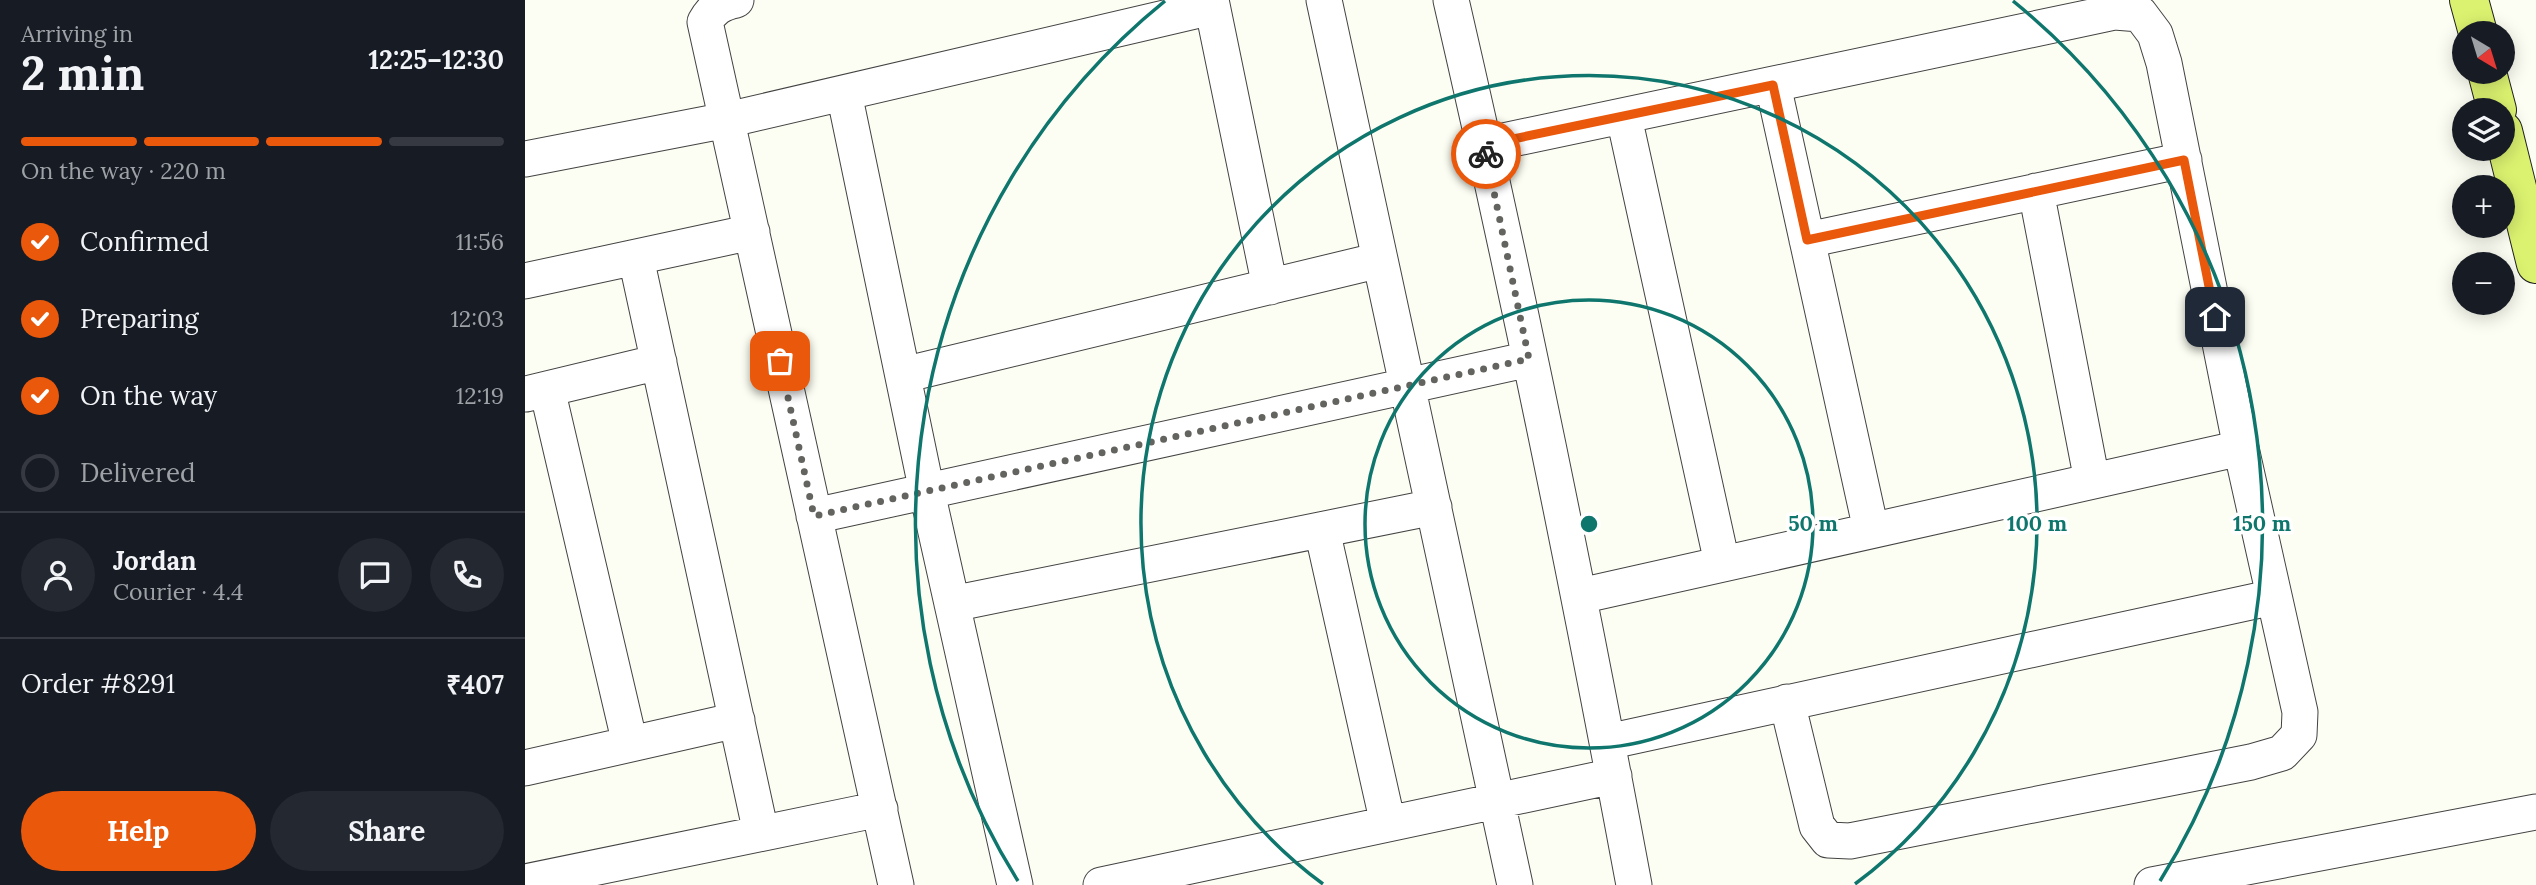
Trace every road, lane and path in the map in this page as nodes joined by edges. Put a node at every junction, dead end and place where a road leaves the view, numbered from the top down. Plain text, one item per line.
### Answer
1 (736, 0) edge
2 (1324, 0) edge
3 (1451, 0) edge
4 (2469, 0) edge
5 (1211, 4) edge
6 (2475, 21) edge
7 (1773, 85) junction
8 (843, 93) junction
9 (1625, 117) junction
10 (727, 120) junction
11 (1484, 145) junction
12 (525, 159) edge
13 (2184, 160) junction
14 (2510, 161) edge
15 (2036, 191) junction
16 (752, 232) junction
17 (1807, 240) junction
18 (636, 258) junction
19 (1380, 260) junction
20 (2536, 264) edge
21 (525, 281) edge
22 (1270, 287) junction
23 (1529, 359) junction
24 (659, 362) junction
25 (903, 375) junction
26 (1408, 385) junction
27 (536, 391) edge
28 (2241, 448) junction
29 (2092, 481) junction
30 (927, 492) junction
31 (1434, 508) junction
32 (814, 516) junction
33 (1322, 530) junction
34 (1871, 530) junction
35 (1722, 564) junction
36 (1580, 596) junction
37 (2274, 597) junction
38 (952, 604) junction
39 (1787, 702) junction
40 (737, 720) junction
41 (1607, 742) junction
42 (630, 744) junction
43 (525, 768) edge
44 (1614, 776) junction
45 (1496, 801) junction
46 (880, 809) junction
47 (2536, 812) edge
48 (1388, 824) junction
49 (761, 833) junction
50 (525, 882) edge
51 (896, 885) edge
52 (1015, 885) edge
53 (1101, 885) edge
54 (1515, 885) edge
55 (1634, 885) edge
56 (2152, 885) edge

1 - 10 street
2 - 19 street
3 - 11 street
4 - 6 main road
5 - 8 street
5 - 22 street
7 - 9 street
7 - 13 street
7 - 17 street
8 - 10 street
8 - 25 street
9 - 11 street
9 - 35 street
10 - 12 street
10 - 16 street
11 - 23 street
13 - 15 street
13 - 28 street
14 - 20 main road
15 - 17 street
15 - 29 street
16 - 18 street
16 - 32 street
17 - 34 street
18 - 21 street
18 - 24 street
19 - 22 street
19 - 26 street
22 - 25 street
23 - 26 street
23 - 36 street
24 - 27 street
24 - 40 street
25 - 30 street
26 - 30 street
26 - 31 street
27 - 42 street
28 - 29 street
28 - 37 street
29 - 34 street
30 - 32 street
30 - 38 street
31 - 33 street
31 - 45 street
32 - 46 street
33 - 38 street
33 - 48 street
34 - 35 street
35 - 36 street
36 - 41 street
37 - 39 street
37 - 39 street
38 - 52 street
39 - 41 street
40 - 42 street
40 - 49 street
41 - 44 street
42 - 43 street
44 - 45 street
44 - 55 street
45 - 48 street
45 - 54 street
46 - 49 street
46 - 51 street
47 - 56 street
48 - 53 street
49 - 50 street

